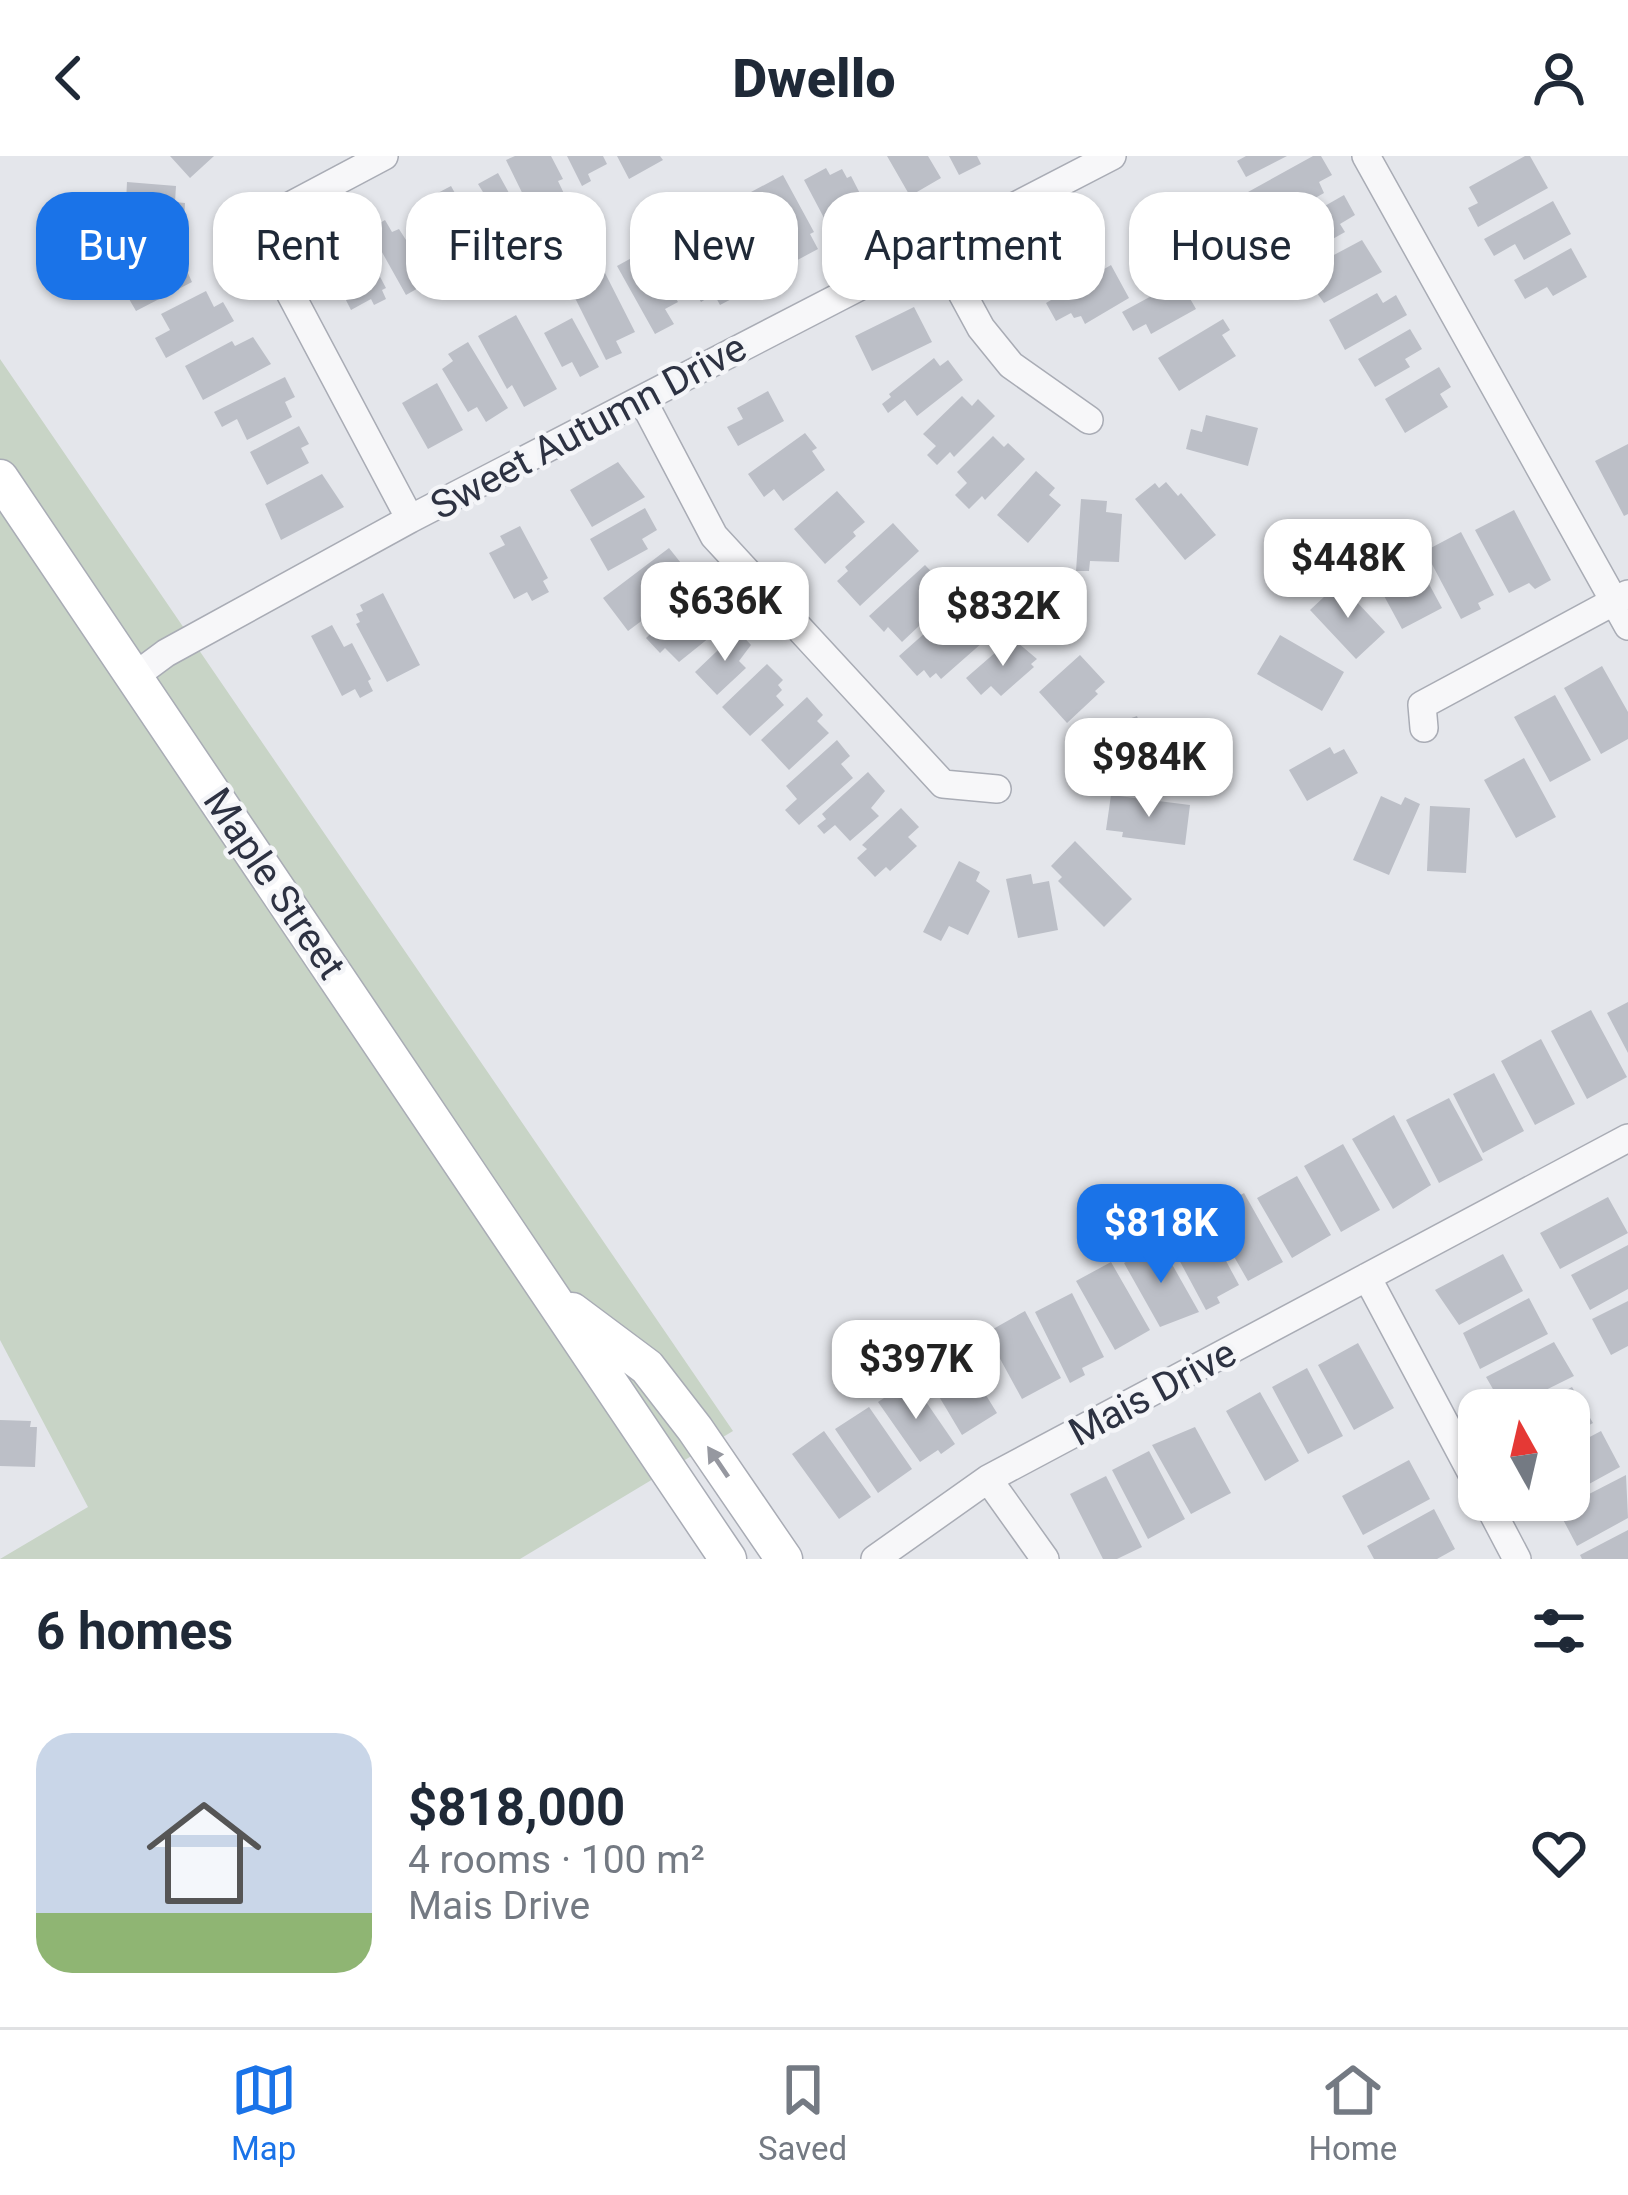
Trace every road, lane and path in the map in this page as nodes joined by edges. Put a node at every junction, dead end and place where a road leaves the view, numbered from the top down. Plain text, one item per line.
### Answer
1 (384, 156) edge
2 (1112, 156) edge
3 (1366, 156) edge
4 (1044, 192) edge
5 (833, 300) edge
6 (966, 300) edge
7 (643, 401) junction
8 (1089, 420) dead end
9 (0, 478) edge
10 (410, 519) junction
11 (1624, 607) edge
12 (135, 676) junction
13 (1424, 728) dead end
14 (997, 789) dead end
15 (1628, 1138) edge
16 (1367, 1277) junction
17 (545, 1291) junction
18 (1458, 1448) edge
19 (988, 1479) junction
20 (1497, 1521) edge
21 (728, 1559) edge
22 (784, 1559) edge
23 (875, 1559) edge
24 (1045, 1559) edge
25 (1517, 1559) edge

1 - 10 street
2 - 4 street, Sweet Autumn Drive
3 - 11 street
5 - 7 street, Sweet Autumn Drive
6 - 8 street
7 - 10 street, Sweet Autumn Drive
7 - 14 street
9 - 12 street, Maple Street
10 - 12 street, Sweet Autumn Drive
11 - 13 street
12 - 17 street, Maple Street
15 - 16 street, Mais Drive
16 - 18 street
16 - 19 street, Mais Drive
17 - 21 street, Maple Street
22 -> 17 street, Maple Street
19 - 23 street, Mais Drive
19 - 24 street
20 - 25 street

